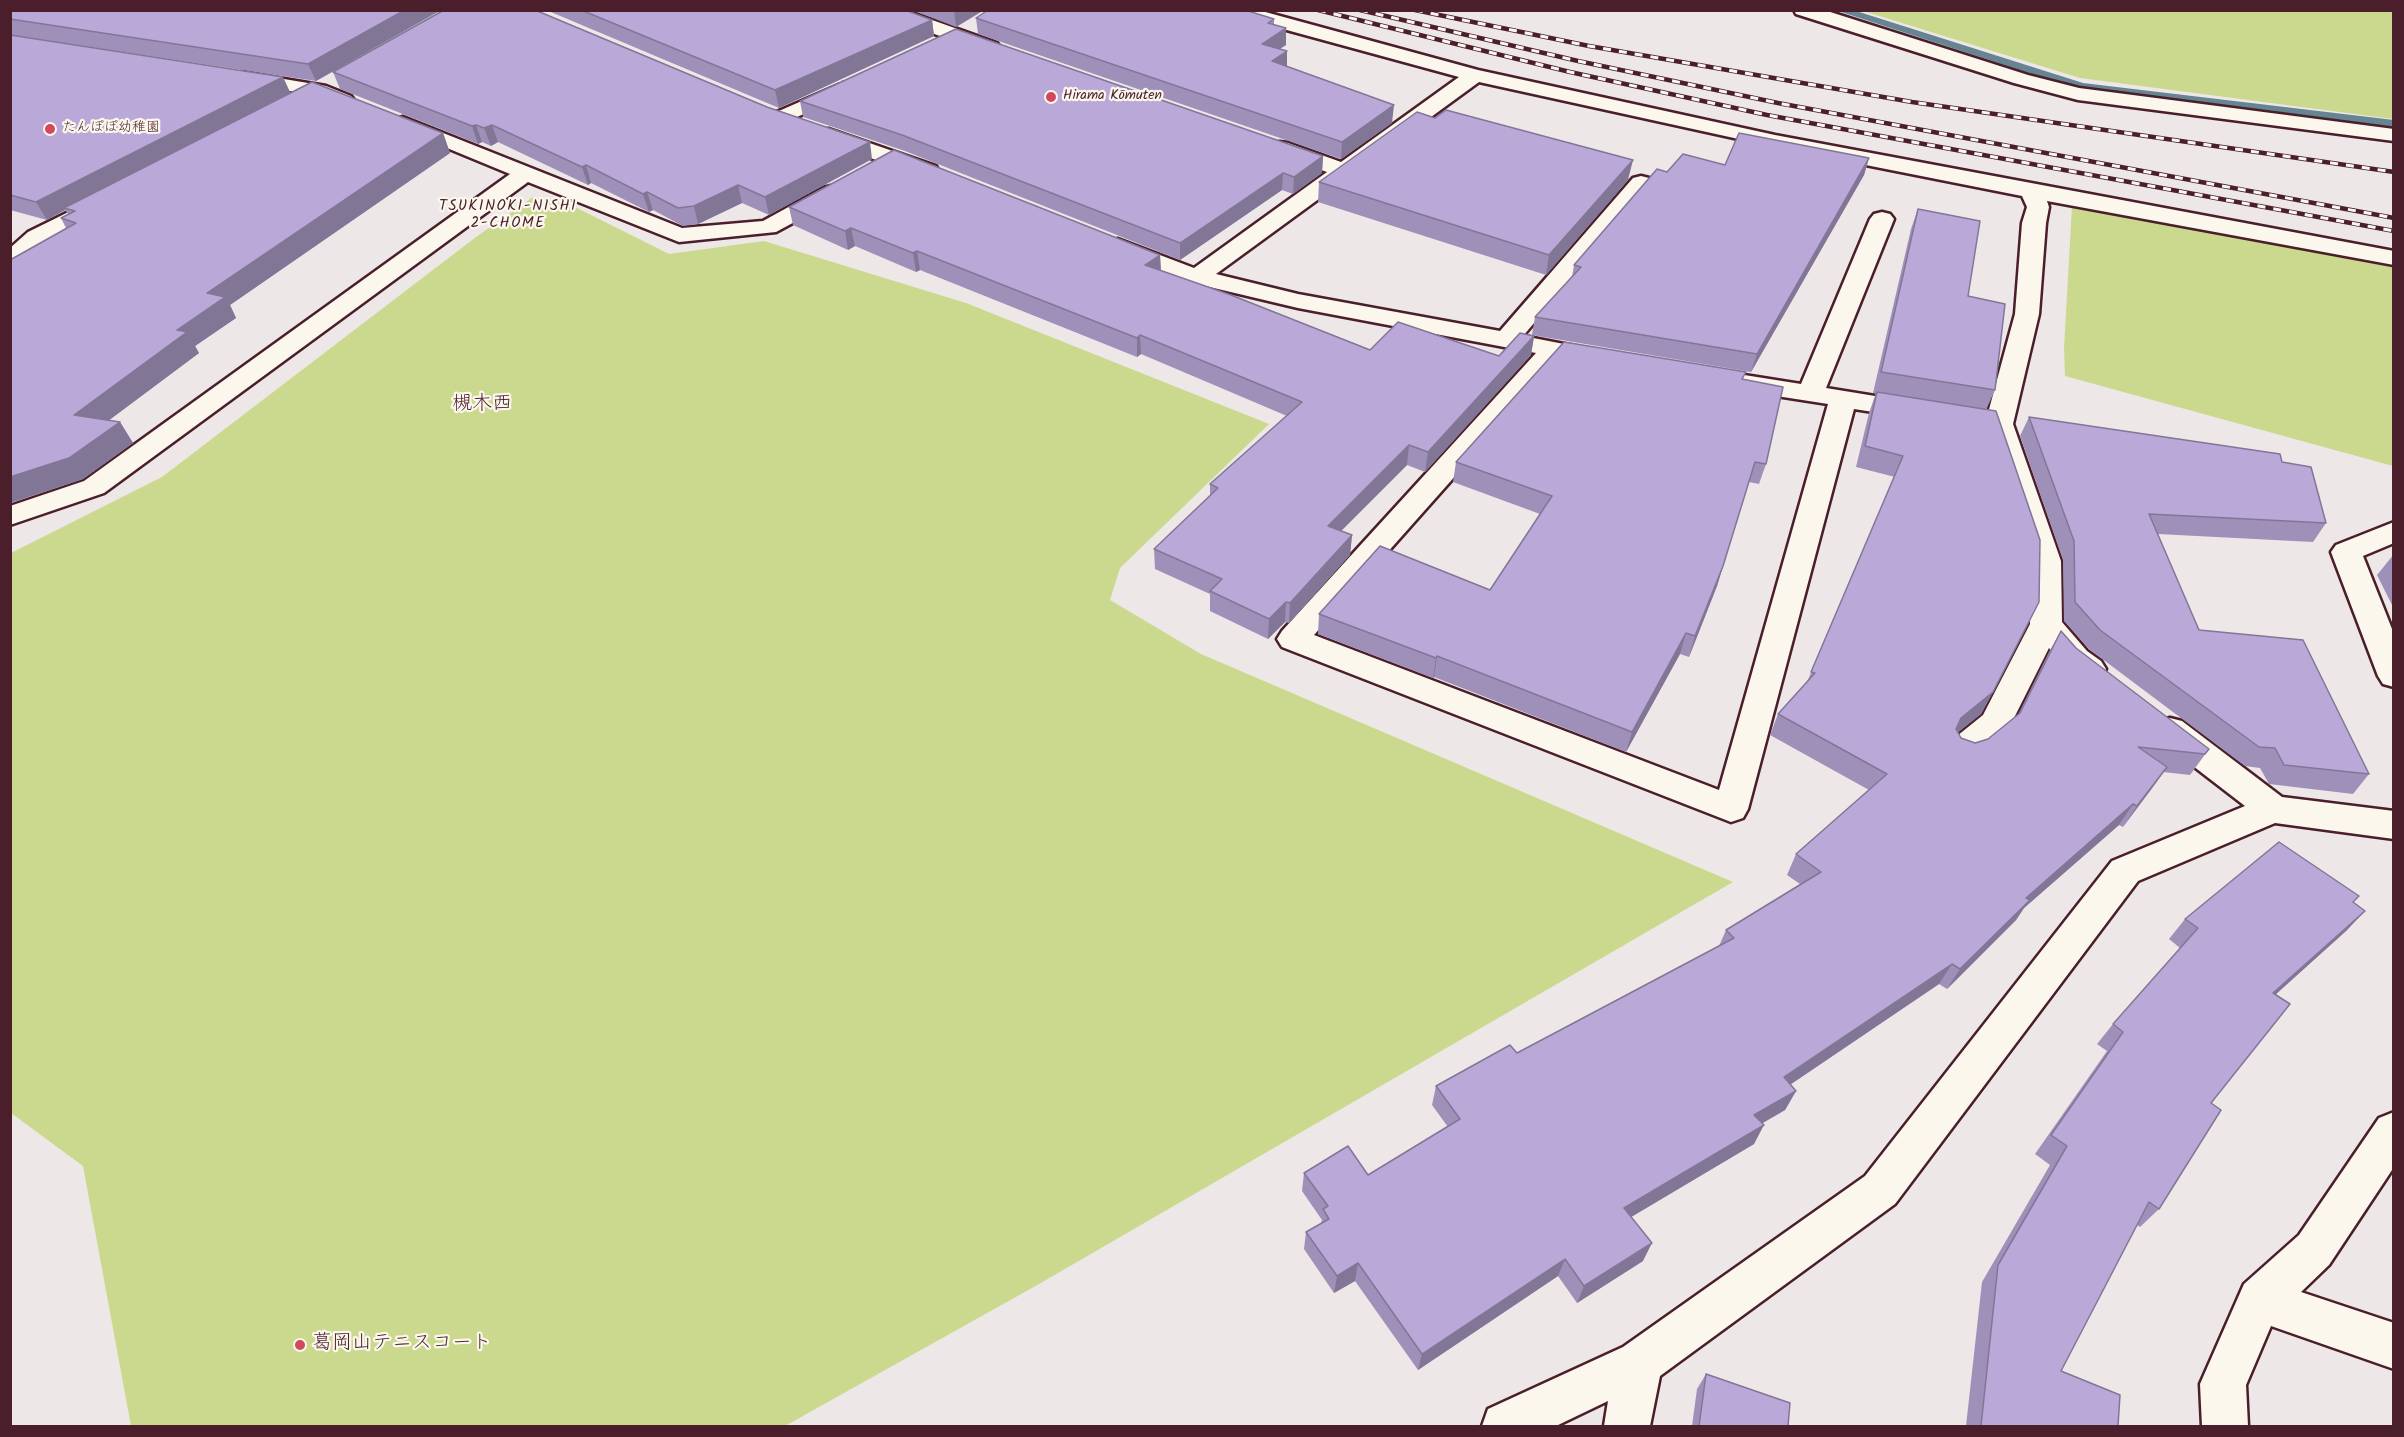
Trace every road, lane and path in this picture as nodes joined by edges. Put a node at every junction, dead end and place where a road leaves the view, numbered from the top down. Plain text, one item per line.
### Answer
1 (884, 10) edge
2 (1236, 10) edge
3 (1803, 10) edge
4 (976, 26) dead end
5 (958, 35) junction
6 (937, 45) edge
7 (1012, 54) edge
8 (216, 74) edge
9 (1475, 75) junction
10 (339, 79) edge
11 (863, 79) edge
12 (319, 90) junction
13 (288, 107) edge
14 (363, 108) edge
15 (758, 109) edge
16 (385, 116) edge
17 (779, 118) junction
18 (2394, 135) edge
19 (1266, 142) edge
20 (896, 158) junction
21 (1344, 171) junction
22 (527, 172) junction
23 (866, 174) edge
24 (949, 179) edge
25 (1641, 183) edge
26 (846, 185) edge
27 (2031, 191) junction
28 (120, 194) edge
29 (1882, 219) dead end
30 (10, 230) edge
31 (36, 237) junction
32 (1100, 239) edge
33 (2394, 258) edge
34 (10, 262) edge
35 (1197, 277) junction
36 (1506, 340) junction
37 (1553, 350) junction
38 (1623, 362) edge
39 (1716, 378) edge
40 (1809, 394) junction
41 (1843, 399) junction
42 (1943, 415) edge
43 (10, 516) edge
44 (2394, 531) edge
45 (2046, 624) junction
46 (2394, 676) edge
47 (2113, 687) edge
48 (2150, 715) edge
49 (1964, 749) edge
50 (2273, 809) junction
51 (2394, 825) edge
52 (2394, 1131) edge
53 (2260, 1300) junction
54 (2394, 1346) edge
55 (1639, 1363) junction
56 (1504, 1426) edge
57 (1627, 1426) edge
58 (2225, 1426) edge

1 - 5 street
2 - 9 street
3 - 18 street
4 - 5 street
5 - 6 street
5 - 7 street
8 - 12 street
9 - 21 street
9 - 27 street
10 - 12 street
11 - 17 street
12 - 13 street
12 - 14 street
15 - 17 street
16 - 22 street
17 - 20 street
19 - 21 street
20 - 23 street
20 - 24 street
21 - 35 street
22 - 26 street
22 - 43 street
25 - 36 street
27 - 33 street
27 - 45 street
28 - 31 street
29 - 40 street
30 - 31 street
31 - 34 street
32 - 35 street
35 - 36 street
36 - 37 street
37 - 38 street
37 - 41 street
39 - 40 street
40 - 41 street
41 - 42 street
44 - 46 street
45 - 47 street
45 - 49 street
48 - 50 street
50 - 51 street
50 - 55 street
52 - 53 street
53 - 54 street
53 - 58 street
55 - 56 street
55 - 57 street

